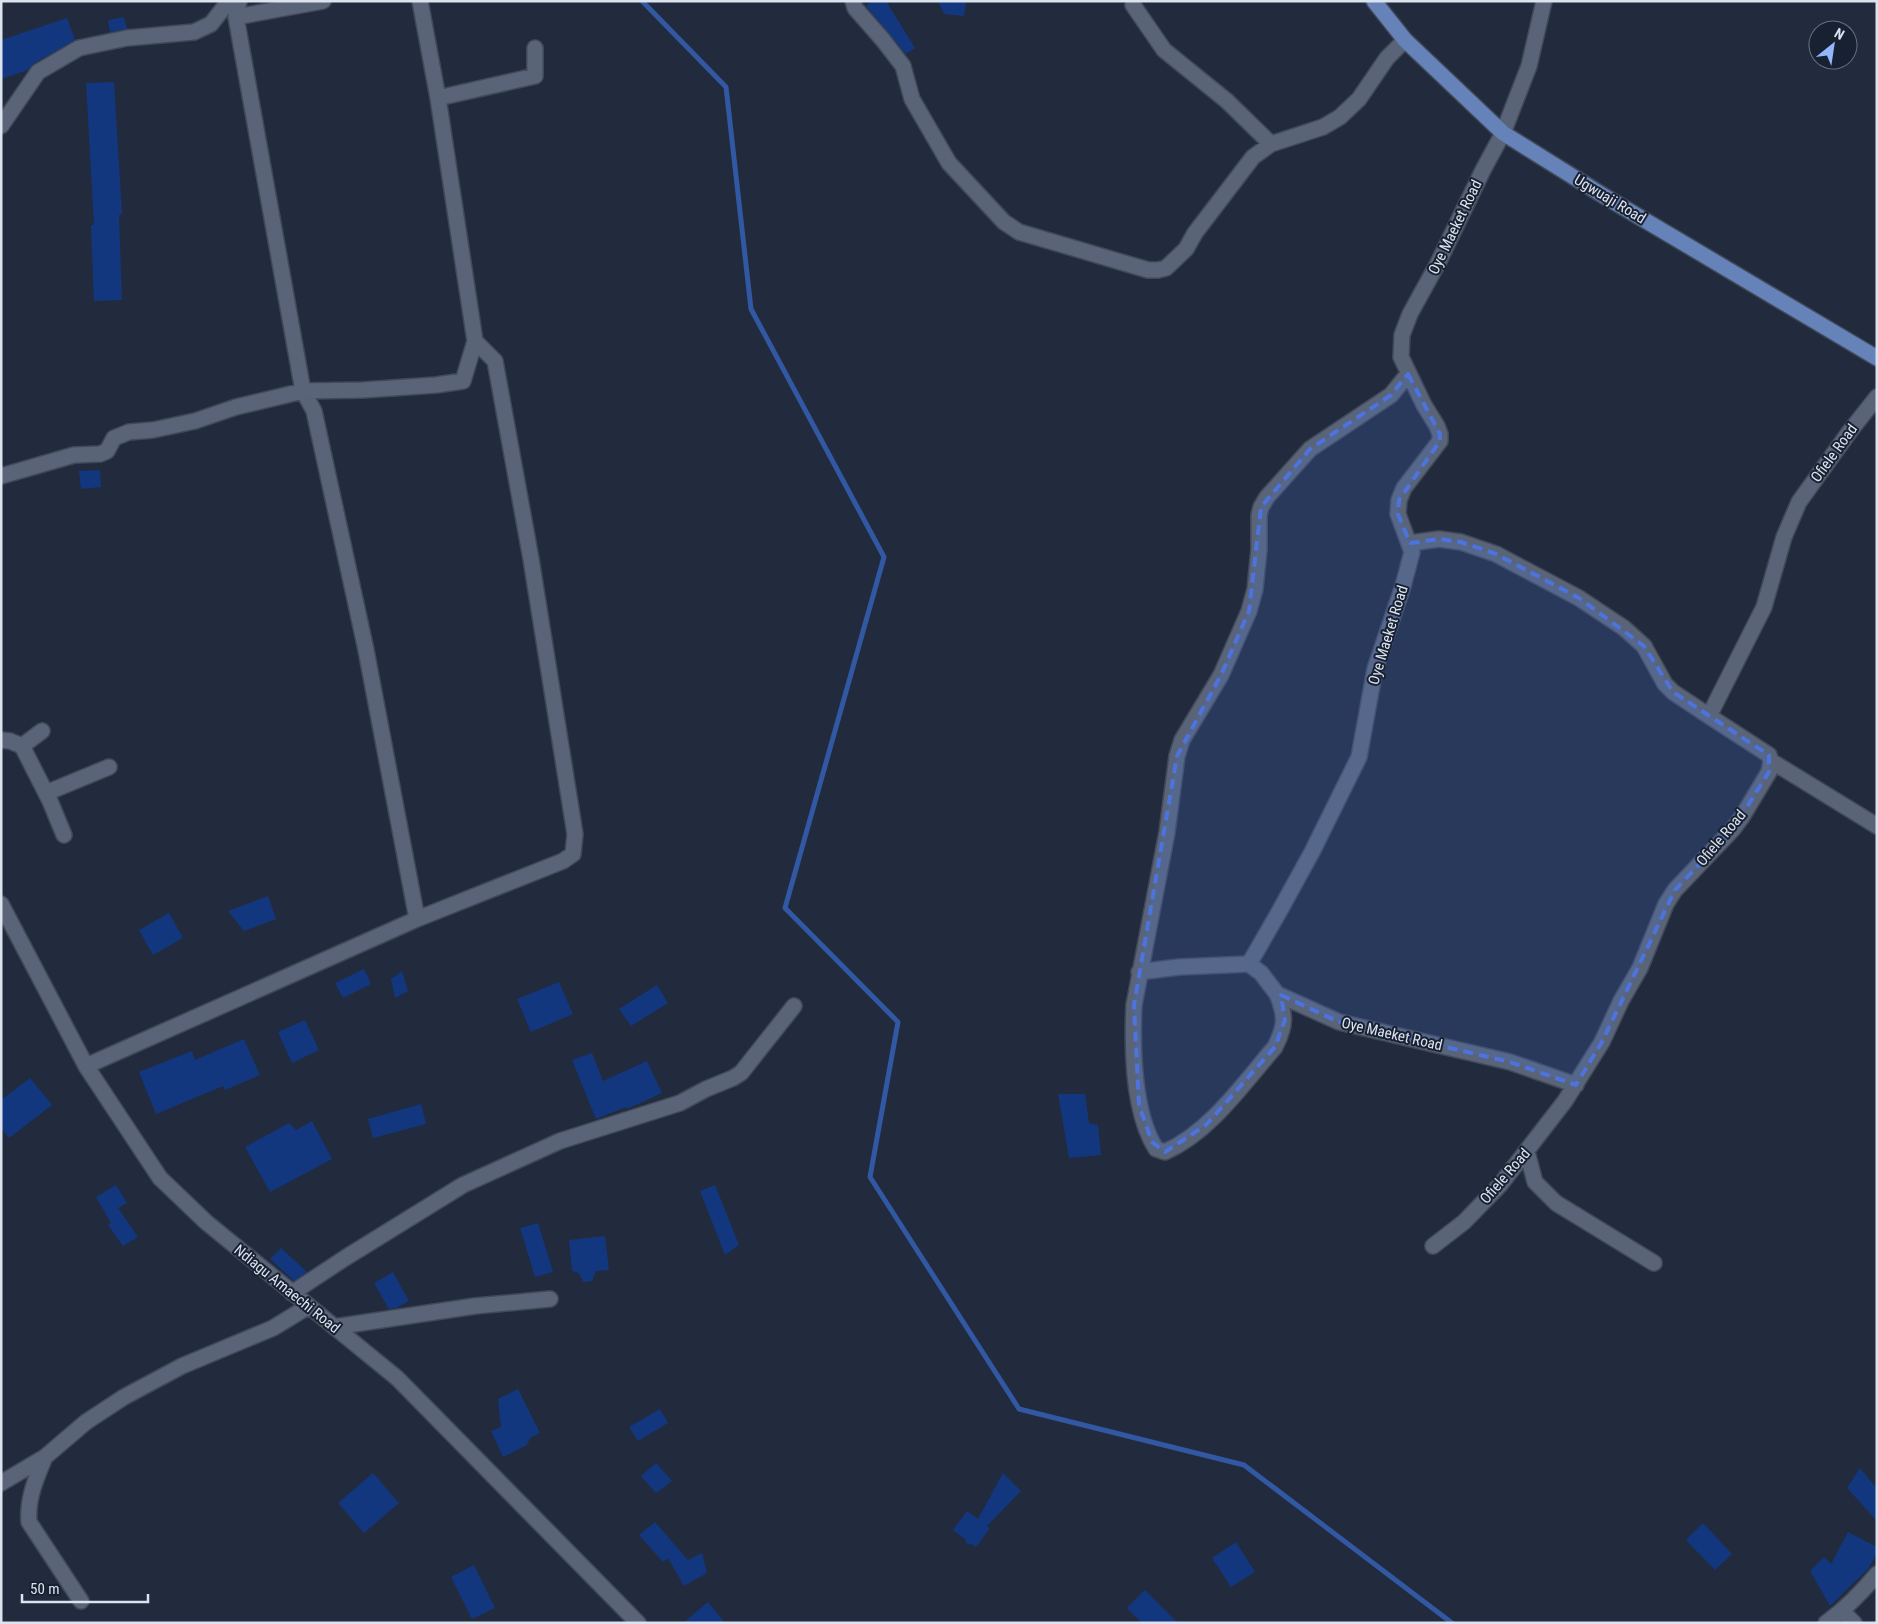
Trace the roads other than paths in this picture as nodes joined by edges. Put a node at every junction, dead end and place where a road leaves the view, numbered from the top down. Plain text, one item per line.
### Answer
1 (229, 1) edge
2 (239, 1) edge
3 (323, 1) edge
4 (420, 1) edge
5 (854, 1) edge
6 (1374, 1) edge
7 (1544, 1) edge
8 (1133, 5) dead end
9 (236, 17) junction
10 (1405, 40) junction
11 (535, 48) dead end
12 (438, 98) junction
13 (1, 126) edge
14 (1503, 133) junction
15 (1271, 144) junction
16 (475, 341) junction
17 (1877, 358) edge
18 (1408, 374) junction
19 (303, 391) junction
20 (1877, 397) edge
21 (1, 476) edge
22 (1410, 543) junction
23 (1709, 716) junction
24 (42, 731) dead end
25 (1, 740) edge
26 (22, 746) junction
27 (1771, 761) junction
28 (109, 767) dead end
29 (46, 793) junction
30 (1877, 826) edge
31 (64, 835) dead end
32 (1, 904) edge
33 (416, 919) junction
34 (1249, 964) junction
35 (1139, 972) junction
36 (1277, 994) junction
37 (794, 1006) dead end
38 (86, 1066) junction
39 (1576, 1085) junction
40 (1527, 1152) junction
41 (1433, 1246) dead end
42 (1654, 1263) dead end
43 (292, 1293) junction
44 (550, 1299) dead end
45 (309, 1306) junction
46 (334, 1327) junction
47 (45, 1457) junction
48 (1, 1483) edge
49 (1877, 1574) edge
50 (81, 1601) dead end
51 (1842, 1611) junction
52 (638, 1623) edge
53 (1826, 1623) edge
54 (1854, 1623) edge

1 - 13 street
2 - 9 street
3 - 9 street
4 - 12 street
5 - 15 street
6 - 10 main road, Ugwuaji Road
7 - 14 street, Oye Maeket Road
8 - 15 street
9 - 19 street
10 - 14 main road, Ugwuaji Road
10 - 15 street
11 - 12 street
12 - 16 street
14 - 17 main road, Ugwuaji Road
14 - 18 street, Oye Maeket Road
16 - 19 street
16 - 33 street
18 - 22 street, Oye Maeket Road
18 - 35 street
19 - 21 street
19 - 33 street
20 - 23 street, Ofiele Road
22 - 23 street
22 - 34 street, Oye Maeket Road
23 - 27 street
24 - 26 street
25 - 26 street
26 - 29 street
27 - 30 street
27 - 39 street, Ofiele Road
28 - 29 street
29 - 31 street
32 - 38 street, Ndiagu Amaechi Road
33 - 38 street
34 - 35 street
34 - 36 street, Oye Maeket Road
35 - 36 street
36 - 39 street, Oye Maeket Road
37 - 43 street
38 - 43 street, Ndiagu Amaechi Road
39 - 40 street, Ofiele Road
40 - 41 street, Ofiele Road
40 - 42 street
43 - 45 street, Ndiagu Amaechi Road
44 - 46 street
45 - 46 street, Ndiagu Amaechi Road
45 - 47 street
46 - 52 street, Ndiagu Amaechi Road
47 - 48 street
47 - 50 street
49 - 51 street
51 - 53 street
51 - 54 street

